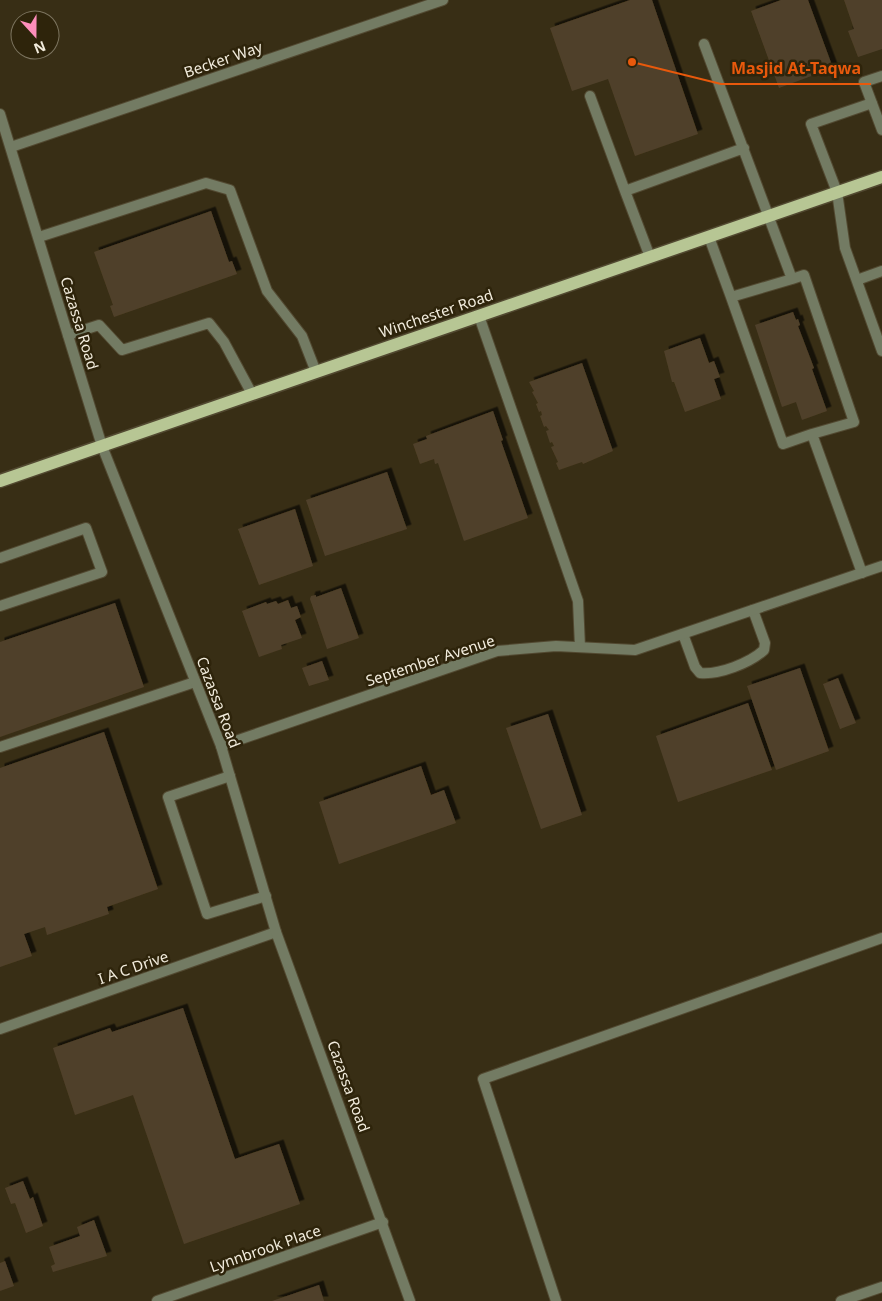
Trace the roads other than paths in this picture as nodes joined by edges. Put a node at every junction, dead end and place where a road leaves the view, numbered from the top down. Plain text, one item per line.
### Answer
1 (443, 0) edge
2 (704, 44) dead end
3 (882, 76) edge
4 (590, 96) dead end
5 (872, 103) junction
6 (0, 114) edge
7 (882, 130) edge
8 (11, 147) junction
9 (744, 148) junction
10 (882, 177) edge
11 (625, 191) junction
12 (837, 192) junction
13 (769, 216) junction
14 (39, 237) junction
15 (709, 237) junction
16 (650, 257) junction
17 (882, 271) edge
18 (792, 279) junction
19 (857, 280) junction
20 (731, 297) junction
21 (480, 316) junction
22 (877, 322) edge
23 (68, 335) junction
24 (882, 351) edge
25 (316, 372) junction
26 (252, 394) junction
27 (812, 434) junction
28 (102, 446) junction
29 (0, 481) edge
30 (0, 558) edge
31 (882, 566) edge
32 (862, 573) junction
33 (0, 606) edge
34 (753, 610) junction
35 (682, 634) junction
36 (580, 647) junction
37 (195, 682) junction
38 (221, 746) junction
39 (0, 747) edge
40 (230, 776) junction
41 (266, 896) junction
42 (276, 932) junction
43 (882, 938) edge
44 (0, 1029) edge
45 (383, 1222) junction
46 (882, 1287) edge
47 (157, 1301) edge
48 (410, 1301) edge
49 (556, 1301) edge
50 (841, 1301) edge

1 - 8 street, Becker Way
2 - 9 street
3 - 5 street
4 - 11 street
5 - 7 street
5 - 12 street
6 - 8 street, Cazassa Road
8 - 14 street, Cazassa Road
9 - 11 street
9 - 13 street
10 - 12 main road, Winchester Road
11 - 16 street
12 - 13 main road, Winchester Road
12 - 19 street
13 - 15 main road, Winchester Road
13 - 18 street
14 - 23 street, Cazassa Road
14 - 25 street
15 - 16 main road, Winchester Road
15 - 20 street
16 - 21 main road, Winchester Road
17 - 19 street
18 - 20 street
18 - 27 street
19 - 22 street
20 - 27 street
21 - 25 main road, Winchester Road
21 - 36 street
22 - 24 street
23 - 26 street
23 - 28 street, Cazassa Road
25 - 26 main road, Winchester Road
26 - 28 main road, Winchester Road
27 - 32 street
28 - 29 main road, Winchester Road
28 - 37 street, Cazassa Road
30 - 33 street
31 - 32 street, September Avenue
32 - 34 street, September Avenue
34 - 35 street, September Avenue
34 - 35 street
35 - 36 street, September Avenue
36 - 38 street, September Avenue
37 - 38 street, Cazassa Road
37 - 39 street
38 - 40 street, Cazassa Road
40 - 41 street, Cazassa Road
40 - 41 street
41 - 42 street, Cazassa Road
42 - 44 street, I A C Drive
42 - 45 street, Cazassa Road
43 - 49 street
45 - 47 street, Lynnbrook Place
45 - 48 street, Cazassa Road
46 - 50 street

